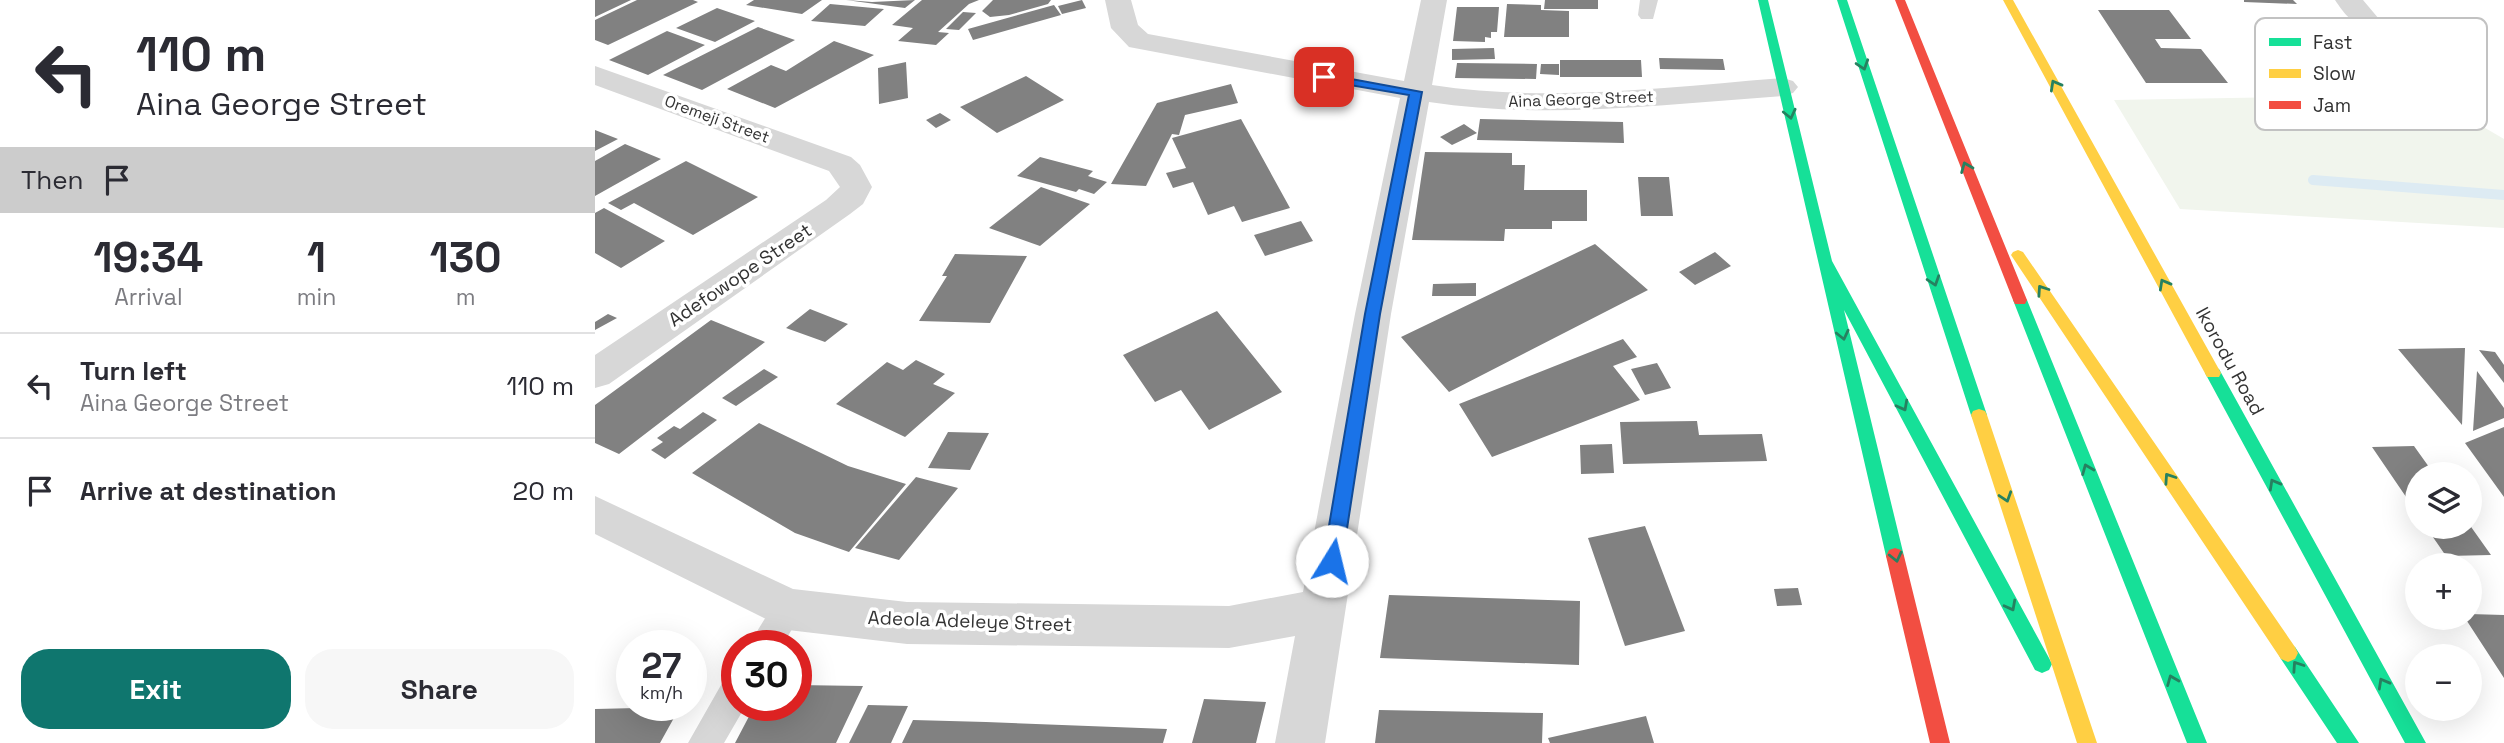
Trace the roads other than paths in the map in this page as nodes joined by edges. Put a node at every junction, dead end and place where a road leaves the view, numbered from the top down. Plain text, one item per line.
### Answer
1 (1118, 0) edge
2 (1434, 0) edge
3 (1763, 0) edge
4 (1842, 0) edge
5 (1900, 0) edge
6 (2008, 0) edge
7 (595, 75) edge
8 (1783, 87) junction
9 (1416, 92) junction
10 (840, 164) joint
11 (1976, 193) junction
12 (1824, 259) junction
13 (595, 374) edge
14 (595, 514) edge
15 (788, 609) junction
16 (1325, 609) junction
17 (774, 630) edge
18 (721, 716) edge
19 (705, 743) edge
20 (1300, 743) edge
21 (1940, 743) edge
22 (2086, 743) edge
23 (2197, 743) edge
24 (2349, 743) edge
25 (2416, 743) edge

1 - 9 street, Aina George Street
2 - 9 street
3 - 8 main road
4 -> 22 main road
11 -> 5 main road
25 -> 6 main road, Ikorodu Road
7 - 10 street, Oremeji Street
8 - 9 street, Aina George Street
8 -> 12 main road
9 - 16 street
10 - 13 street, Adefowope Street
23 -> 11 main road
24 -> 11 main road
12 -> 21 main road
12 -> 22 main road
14 - 15 street, Adeola Adeleye Street
15 - 16 street, Adeola Adeleye Street
15 - 17 lane
16 - 20 street
18 - 19 lane

